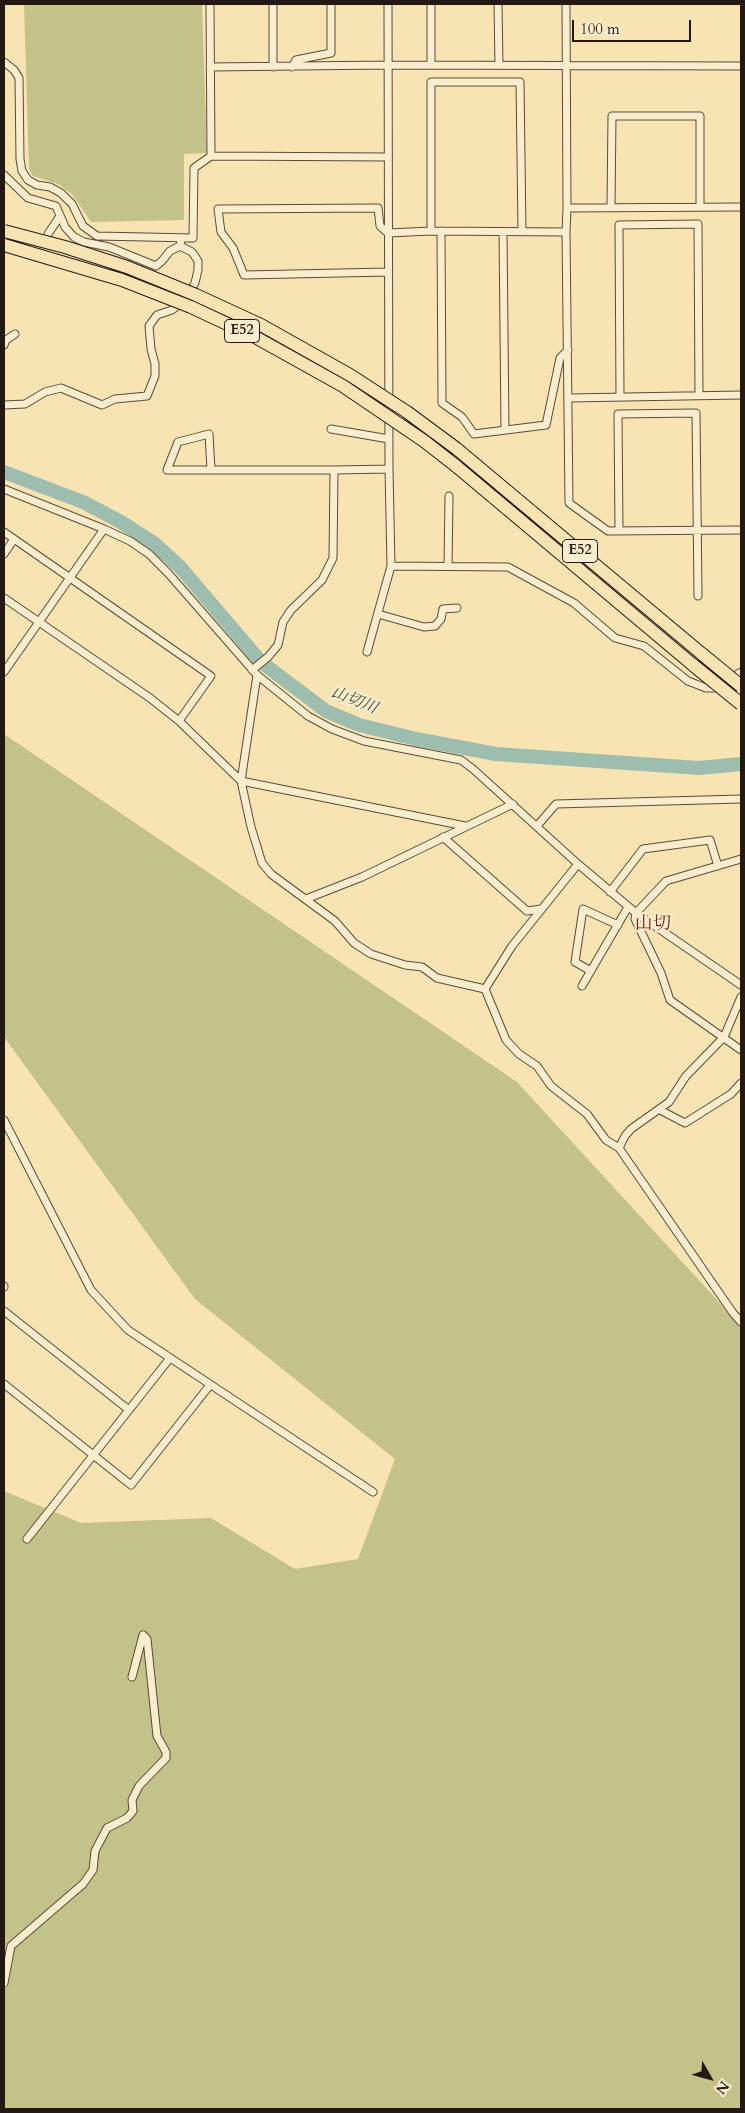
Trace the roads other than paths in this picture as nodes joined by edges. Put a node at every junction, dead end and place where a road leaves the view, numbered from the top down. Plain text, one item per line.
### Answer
1 (210, 4) edge
2 (273, 4) edge
3 (331, 4) edge
4 (388, 4) edge
5 (431, 4) edge
6 (498, 4) edge
7 (566, 4) edge
8 (4, 62) edge
9 (387, 65) junction
10 (431, 65) junction
11 (499, 65) junction
12 (566, 65) junction
13 (741, 66) edge
14 (210, 67) junction
15 (273, 67) junction
16 (292, 67) junction
17 (211, 156) junction
18 (388, 157) junction
19 (4, 176) edge
20 (611, 207) junction
21 (700, 207) junction
22 (741, 207) edge
23 (567, 208) junction
24 (60, 216) junction
25 (4, 231) edge
26 (431, 231) junction
27 (441, 231) junction
28 (503, 232) junction
29 (522, 232) junction
30 (566, 232) junction
31 (388, 233) junction
32 (48, 234) dead end
33 (181, 238) junction
34 (4, 245) edge
35 (180, 246) junction
36 (388, 272) junction
37 (15, 334) dead end
38 (4, 345) edge
39 (568, 350) junction
40 (699, 395) junction
41 (741, 395) edge
42 (620, 397) junction
43 (569, 398) junction
44 (4, 405) edge
45 (331, 429) dead end
46 (505, 430) junction
47 (388, 439) junction
48 (389, 469) junction
49 (211, 470) junction
50 (334, 470) junction
51 (4, 489) edge
52 (448, 496) dead end
53 (104, 529) junction
54 (698, 530) junction
55 (741, 530) edge
56 (619, 531) junction
57 (4, 532) edge
58 (14, 539) junction
59 (4, 554) edge
60 (391, 566) junction
61 (448, 566) junction
62 (70, 578) junction
63 (698, 596) dead end
64 (4, 598) edge
65 (457, 608) dead end
66 (378, 614) junction
67 (39, 622) junction
68 (367, 652) dead end
69 (256, 670) junction
70 (4, 672) edge
71 (741, 672) edge
72 (741, 686) edge
73 (741, 704) edge
74 (179, 722) junction
75 (241, 780) junction
76 (741, 799) edge
77 (513, 804) junction
78 (465, 826) junction
79 (537, 826) junction
80 (443, 837) junction
81 (741, 859) edge
82 (578, 864) junction
83 (718, 866) junction
84 (610, 892) junction
85 (306, 899) junction
86 (628, 907) junction
87 (541, 909) junction
88 (636, 913) junction
89 (618, 925) junction
90 (591, 971) junction
91 (741, 985) edge
92 (582, 986) dead end
93 (485, 989) junction
94 (741, 997) edge
95 (724, 1037) junction
96 (741, 1050) edge
97 (741, 1083) edge
98 (660, 1110) junction
99 (4, 1120) edge
100 (619, 1148) junction
101 (4, 1311) edge
102 (741, 1322) edge
103 (170, 1358) junction
104 (4, 1384) edge
105 (210, 1385) junction
106 (129, 1410) junction
107 (94, 1455) junction
108 (373, 1492) dead end
109 (27, 1539) dead end
110 (132, 1677) dead end
111 (4, 1983) edge

1 - 14 street
2 - 15 street
3 - 16 street
4 - 9 street
5 - 10 street
6 - 11 street
7 - 12 street
8 - 33 street
9 - 10 street
9 - 16 street
9 - 18 street
10 - 11 street
11 - 12 street
12 - 13 street
12 - 23 street
14 - 15 street
14 - 17 street
15 - 16 street
17 - 18 street
17 - 33 street
18 - 31 street
19 - 24 street
20 - 21 street
20 - 21 street
20 - 23 street
21 - 22 street
23 - 30 street
24 - 32 street
24 - 35 street
25 - 72 highway, E52, bridge
26 - 27 street
26 - 29 street
26 - 31 street
27 - 28 street
27 - 46 street
28 - 29 street
28 - 46 street
29 - 30 street
30 - 39 street
31 - 36 street
31 - 36 street
33 - 35 street
34 - 73 highway, E52, bridge
35 - 44 street
36 - 47 street
37 - 38 street
39 - 43 street
39 - 46 street
40 - 41 street
40 - 42 street
40 - 42 street
42 - 43 street
43 - 56 street
45 - 47 street
47 - 48 street
48 - 50 street
48 - 60 street
49 - 49 street
49 - 50 street
50 - 69 street
51 - 53 street
52 - 61 street
53 - 62 street
53 - 69 street
54 - 55 street
54 - 56 street
54 - 56 street
54 - 63 street
57 - 58 street
58 - 59 street
58 - 62 street
60 - 61 street
60 - 66 street
61 - 71 street
62 - 67 street
62 - 74 street
64 - 67 street
65 - 66 street
66 - 68 street
67 - 70 street
67 - 74 street
69 - 75 street
69 - 77 street
74 - 75 street
75 - 78 street
75 - 85 street
76 - 79 street
77 - 78 street
77 - 79 street
78 - 80 street
79 - 82 street
80 - 85 street
80 - 87 street
81 - 83 street
82 - 84 street
82 - 87 street
83 - 84 street
83 - 88 street
84 - 86 street
85 - 93 street
86 - 88 street
86 - 89 street
87 - 93 street
88 - 91 street
88 - 95 street
89 - 90 street
89 - 90 street
90 - 92 street
93 - 100 street
94 - 95 street
95 - 96 street
95 - 98 street
97 - 98 street
98 - 100 street
99 - 103 street
100 - 102 street
101 - 106 street
103 - 105 street
103 - 106 street
104 - 107 street
105 - 107 street
105 - 108 street
106 - 107 street
107 - 109 street
110 - 111 street

